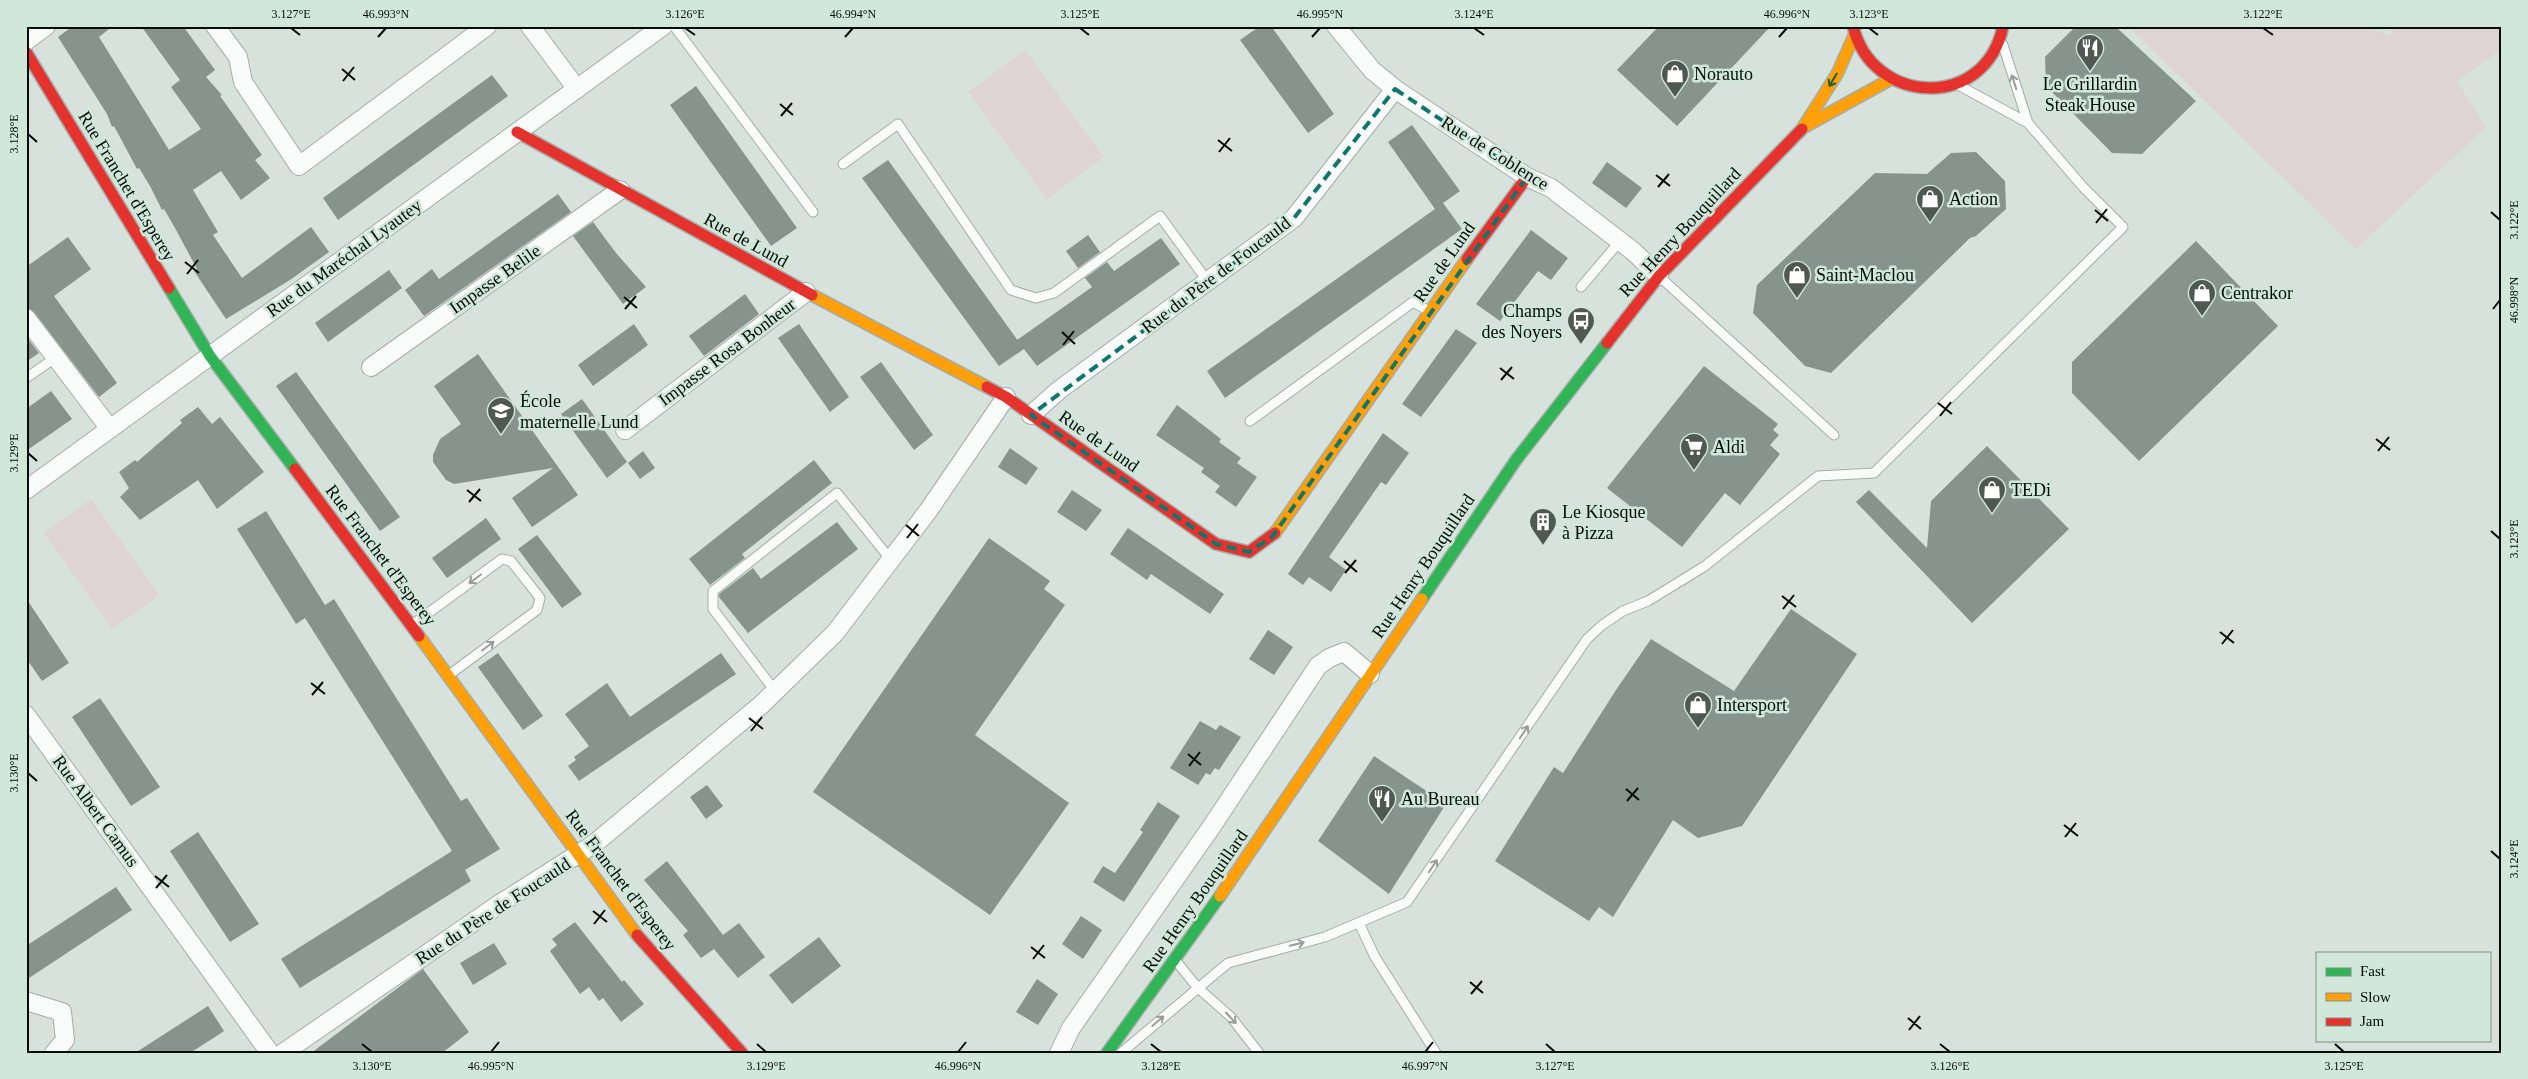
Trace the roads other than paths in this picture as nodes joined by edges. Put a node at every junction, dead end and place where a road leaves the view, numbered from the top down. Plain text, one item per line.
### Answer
1 (46, 26) edge
2 (215, 26) edge
3 (487, 26) edge
4 (530, 26) edge
5 (663, 26) edge
6 (674, 26) edge
7 (1336, 26) edge
8 (2003, 26) edge
9 (1853, 31) edge
10 (26, 40) edge
11 (2002, 41) junction
12 (26, 52) edge
13 (1891, 79) junction
14 (1957, 85) junction
15 (577, 89) junction
16 (1395, 89) junction
17 (2028, 123) junction
18 (1803, 128) junction
19 (518, 132) junction
20 (843, 164) dead end
21 (1527, 177) junction
22 (620, 190) junction
23 (813, 212) dead end
24 (1620, 241) junction
25 (1658, 276) junction
26 (1208, 282) junction
27 (1581, 287) dead end
28 (806, 292) junction
29 (1431, 312) junction
30 (26, 318) edge
31 (210, 356) junction
32 (55, 358) junction
33 (371, 367) dead end
34 (26, 378) edge
35 (1006, 397) junction
36 (1031, 414) junction
37 (1250, 421) dead end
38 (110, 429) junction
39 (625, 430) dead end
40 (1834, 435) dead end
41 (26, 490) edge
42 (891, 560) junction
43 (412, 626) junction
44 (1370, 674) junction
45 (449, 675) junction
46 (775, 691) junction
47 (26, 715) edge
48 (577, 855) junction
49 (1359, 924) junction
50 (1175, 960) junction
51 (1197, 987) junction
52 (26, 1001) edge
53 (54, 1053) edge
54 (270, 1053) edge
55 (282, 1053) edge
56 (742, 1053) edge
57 (1059, 1053) edge
58 (1107, 1053) edge
59 (1121, 1053) edge
60 (1259, 1053) edge
61 (1436, 1053) edge

1 - 10 street
2 - 3 street
4 - 15 street
5 - 15 street, Rue du Maréchal Lyautey
6 - 23 lane
7 - 16 street, Rue de Coblence
8 - 11 street
9 - 13 street
9 -> 18 street, Rue Henry Bouquillard
11 - 14 street
17 -> 11 lane
12 - 31 street, Rue Franchet d'Esperey
13 - 14 street
13 - 18 street, Rue Henry Bouquillard
14 - 17 lane
15 - 19 street, Rue du Maréchal Lyautey
16 - 21 street, Rue de Coblence
16 - 26 street, Rue du Père de Foucauld
49 -> 17 lane
18 - 25 street, Rue Henry Bouquillard
19 - 22 street, Rue de Lund
19 - 31 street, Rue du Maréchal Lyautey
20 - 26 lane
21 - 24 street, Rue de Coblence
21 - 29 street, Rue de Lund
22 - 28 street, Rue de Lund
22 - 33 street, Impasse Belile
24 - 25 street, Rue de Coblence
24 - 27 lane
25 - 40 lane
25 - 44 street, Rue Henry Bouquillard
26 - 36 street, Rue du Père de Foucauld
28 - 35 street, Rue de Lund
28 - 39 street, Impasse Rosa Bonheur
29 - 36 street, Rue de Lund
29 - 37 lane
30 - 32 street
31 - 38 street, Rue du Maréchal Lyautey
31 - 43 street, Rue Franchet d'Esperey
32 - 34 lane
32 - 38 street
35 - 36 street, Rue de Lund
35 - 42 street, Rue du Père de Foucauld
38 - 41 street, Rue du Maréchal Lyautey
42 - 46 street, Rue du Père de Foucauld
42 - 46 lane
43 - 45 street, Rue Franchet d'Esperey
45 -> 43 lane
44 - 50 street, Rue Henry Bouquillard
44 - 57 street
45 - 48 street, Rue Franchet d'Esperey
46 - 48 street, Rue du Père de Foucauld
47 - 54 street, Rue Albert Camus
48 - 55 street, Rue du Père de Foucauld
48 - 56 street, Rue Franchet d'Esperey
51 -> 49 lane
49 - 61 lane
50 - 51 lane
50 - 58 street, Rue Henry Bouquillard
59 -> 51 lane
51 -> 60 lane
52 - 53 street

